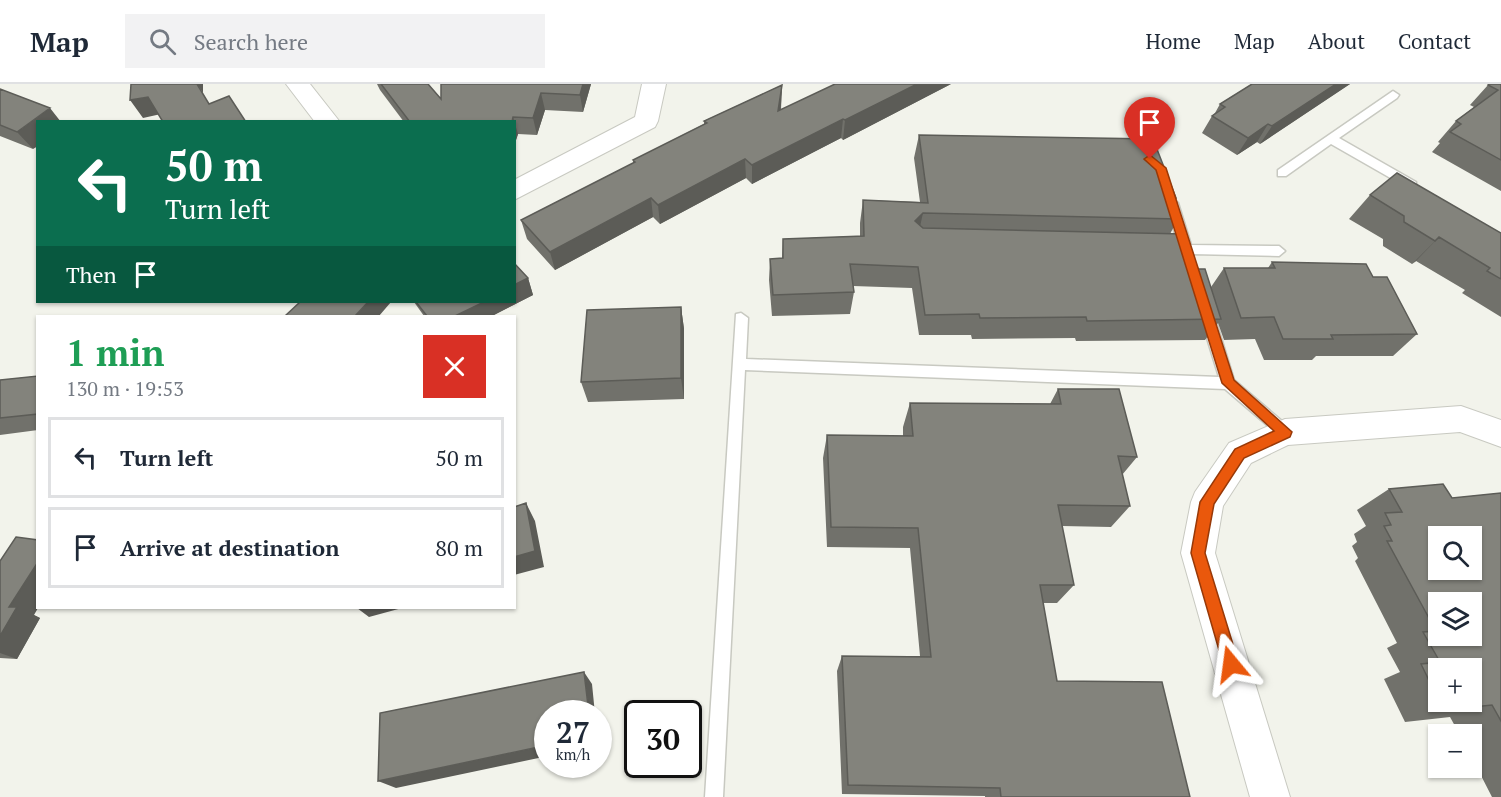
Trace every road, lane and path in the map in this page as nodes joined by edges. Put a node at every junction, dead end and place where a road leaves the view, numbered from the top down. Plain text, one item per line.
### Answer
1 (298, 84) edge
2 (654, 84) edge
3 (1393, 95) dead end
4 (326, 120) edge
5 (1331, 139) junction
6 (1282, 173) dead end
7 (1167, 189) edge
8 (516, 190) edge
9 (1421, 190) edge
10 (1163, 249) edge
11 (1279, 251) dead end
12 (1188, 255) junction
13 (1200, 294) edge
14 (741, 318) dead end
15 (739, 364) junction
16 (1228, 383) junction
17 (1285, 432) junction
18 (1501, 434) edge
19 (714, 797) edge
20 (1270, 797) edge

1 - 4 street
2 - 8 street
3 - 5 lane
5 - 6 lane
5 - 9 lane
7 - 12 lane
10 - 12 lane
11 - 12 lane
13 - 16 lane
14 - 15 lane
15 - 16 lane
15 - 19 lane
16 - 17 lane
17 - 18 street
17 - 20 street

